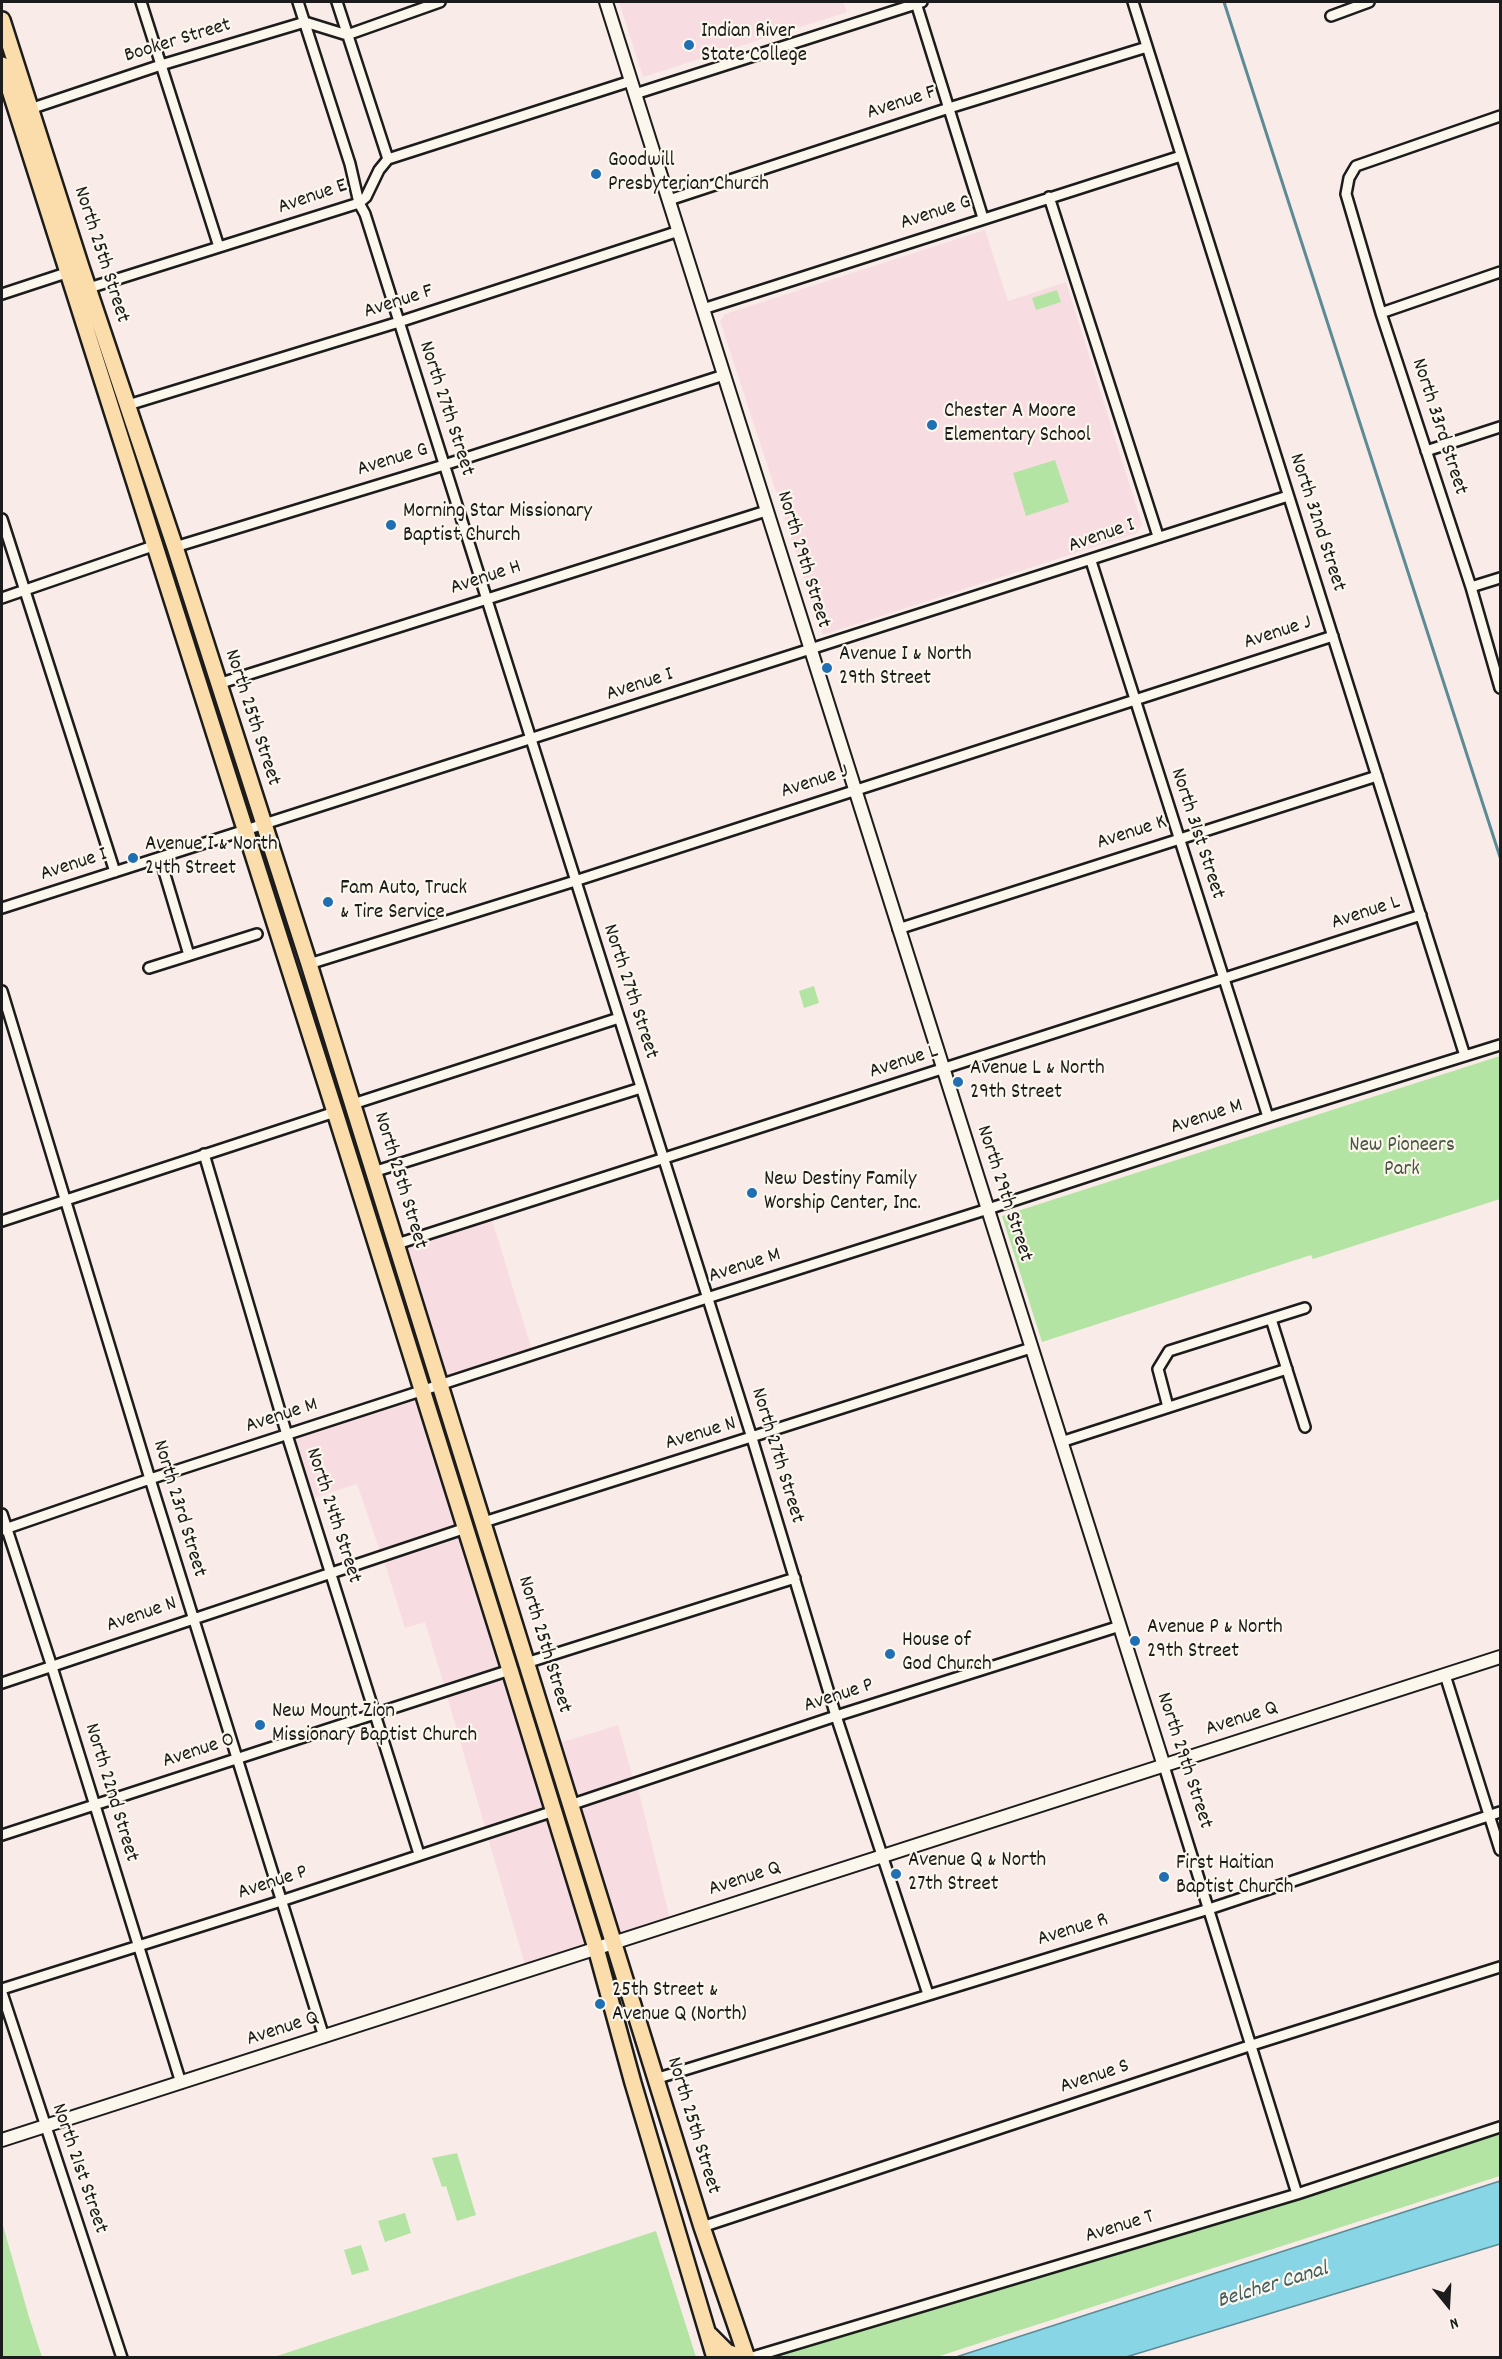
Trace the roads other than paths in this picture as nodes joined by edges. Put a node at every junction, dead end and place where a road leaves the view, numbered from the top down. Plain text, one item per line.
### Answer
1 (141, 2) edge
2 (298, 2) edge
3 (337, 2) edge
4 (440, 2) edge
5 (606, 2) edge
6 (919, 2) edge
7 (1133, 2) edge
8 (1370, 2) edge
9 (1331, 16) dead end
10 (2, 20) edge
11 (305, 22) junction
12 (347, 35) junction
13 (1147, 47) junction
14 (2, 65) edge
15 (161, 65) junction
16 (631, 81) junction
17 (635, 94) junction
18 (948, 108) junction
19 (30, 109) junction
20 (1500, 116) edge
21 (1182, 156) junction
22 (388, 159) junction
23 (1049, 197) junction
24 (669, 200) junction
25 (359, 203) junction
26 (983, 218) junction
27 (679, 231) junction
28 (219, 247) junction
29 (1500, 272) edge
30 (66, 273) junction
31 (88, 288) junction
32 (73, 292) junction
33 (2, 294) edge
34 (703, 309) junction
35 (1381, 313) junction
36 (399, 322) junction
37 (724, 375) junction
38 (128, 405) junction
39 (1500, 427) edge
40 (1426, 451) junction
41 (444, 465) junction
42 (1288, 496) junction
43 (766, 511) junction
44 (2, 519) edge
45 (1158, 536) junction
46 (153, 546) junction
47 (175, 547) junction
48 (1091, 561) junction
49 (1500, 578) edge
50 (1471, 587) junction
51 (23, 590) junction
52 (2, 598) edge
53 (486, 598) junction
54 (1333, 636) junction
55 (810, 650) junction
56 (209, 656) junction
57 (218, 684) junction
58 (1500, 688) edge
59 (1134, 698) junction
60 (531, 740) junction
61 (1377, 776) junction
62 (854, 789) junction
63 (264, 825) junction
64 (245, 831) junction
65 (1178, 838) junction
66 (160, 858) junction
67 (115, 872) junction
68 (575, 881) junction
69 (2, 908) edge
70 (1421, 915) junction
71 (898, 929) junction
72 (257, 934) dead end
73 (189, 956) junction
74 (309, 964) junction
75 (149, 968) dead end
76 (1224, 980) junction
77 (2, 991) edge
78 (619, 1018) junction
79 (1500, 1045) edge
80 (1465, 1056) junction
81 (943, 1069) junction
82 (641, 1088) junction
83 (352, 1104) junction
84 (335, 1112) junction
85 (1268, 1117) junction
86 (204, 1154) junction
87 (663, 1160) junction
88 (373, 1172) junction
89 (65, 1201) junction
90 (988, 1209) junction
91 (2, 1221) edge
92 (390, 1222) junction
93 (397, 1244) junction
94 (707, 1298) junction
95 (1305, 1308) dead end
96 (1271, 1319) junction
97 (1031, 1348) junction
98 (1287, 1369) junction
99 (441, 1386) junction
100 (423, 1392) junction
101 (1168, 1407) junction
102 (1305, 1427) dead end
103 (287, 1435) junction
104 (752, 1438) junction
105 (1061, 1442) junction
106 (150, 1479) junction
107 (2, 1514) edge
108 (484, 1522) junction
109 (466, 1528) junction
110 (4, 1529) edge
111 (331, 1573) junction
112 (795, 1578) junction
113 (193, 1618) junction
114 (1120, 1626) junction
115 (1500, 1657) edge
116 (526, 1663) junction
117 (52, 1667) junction
118 (510, 1670) junction
119 (1445, 1675) junction
120 (2, 1683) edge
121 (375, 1713) junction
122 (836, 1716) junction
123 (236, 1759) junction
124 (1164, 1766) junction
125 (561, 1778) junction
126 (95, 1804) junction
127 (570, 1805) junction
128 (554, 1811) junction
129 (1500, 1812) edge
130 (1490, 1815) junction
131 (2, 1835) edge
132 (1500, 1850) edge
133 (419, 1854) junction
134 (882, 1856) junction
135 (280, 1901) junction
136 (1209, 1909) junction
137 (614, 1943) junction
138 (139, 1946) junction
139 (596, 1948) junction
140 (1500, 1967) edge
141 (2, 1991) edge
142 (928, 1994) junction
143 (324, 2037) junction
144 (1252, 2045) junction
145 (655, 2079) junction
146 (181, 2084) junction
147 (45, 2126) junction
148 (1500, 2127) edge
149 (2, 2140) edge
150 (1297, 2194) junction
151 (702, 2227) junction
152 (707, 2333) junction
153 (122, 2358) edge
154 (715, 2358) edge
155 (746, 2358) edge

1 - 15 street
2 - 11 street, North 27th Street
3 - 12 street
4 - 12 street
5 - 16 street, North 29th Street
6 - 17 street
6 - 18 street
7 - 13 street, North 32nd Street
8 - 9 street
10 - 19 main road, North 25th Street
11 - 12 street
11 - 15 street, Booker Street
11 - 25 street, North 27th Street
12 - 22 street
13 - 18 street, Avenue F
13 - 21 street, North 32nd Street
14 - 30 main road, North 25th Street
15 - 19 street, Booker Street
15 - 28 street
16 - 17 street, North 29th Street
16 - 22 street
17 - 24 street, North 29th Street
18 - 24 street, Avenue F
18 - 26 street
19 - 31 main road, North 25th Street
20 - 35 street, North 33rd Street
21 - 23 street, Avenue G
21 - 42 street, North 32nd Street
22 - 25 street, Avenue E
23 - 26 street, Avenue G
23 - 45 street
24 - 27 street, North 29th Street
25 - 28 street, Avenue E
25 - 36 street, North 27th Street
26 - 34 street, Avenue G
27 - 34 street, North 29th Street
27 - 36 street, Avenue F
28 - 31 street, Avenue E
29 - 35 street
30 - 32 main road, North 25th Street
30 - 33 street
31 - 38 main road, North 25th Street
32 - 38 main road
32 - 46 main road, North 25th Street
34 - 37 street, North 29th Street
35 - 40 street, North 33rd Street
36 - 38 street, Avenue F
36 - 41 street, North 27th Street
37 - 41 street, Avenue G
37 - 43 street, North 29th Street
38 - 47 main road, North 25th Street
39 - 40 street
40 - 50 street, North 33rd Street
41 - 47 street, Avenue G
41 - 53 street, North 27th Street
42 - 45 street, Avenue I
42 - 54 street, North 32nd Street
43 - 53 street, Avenue H
43 - 55 street, North 29th Street
44 - 51 street
45 - 48 street, Avenue I
46 - 51 street
46 - 56 main road
46 - 64 main road, North 25th Street
47 - 56 main road, North 25th Street
48 - 55 street, Avenue I
48 - 59 street, North 31st Street
49 - 50 street
50 - 58 street, North 33rd Street
51 - 52 street
51 - 67 street
53 - 57 street, Avenue H
53 - 60 street, North 27th Street
54 - 59 street, Avenue J
54 - 61 street, North 32nd Street
55 - 60 street, Avenue I
55 - 62 street, North 29th Street
56 - 57 main road, North 25th Street
57 - 63 main road, North 25th Street
59 - 62 street, Avenue J
59 - 65 street, North 31st Street
60 - 63 street, Avenue I
60 - 68 street, North 27th Street
61 - 65 street, Avenue K
61 - 70 street, North 32nd Street
62 - 68 street, Avenue J
62 - 71 street, North 29th Street
63 - 64 street, Avenue I
63 - 74 main road, North 25th Street
64 - 66 street, Avenue I
64 - 84 main road, North 25th Street
65 - 71 street, Avenue K
65 - 76 street, North 31st Street
66 - 67 street, Avenue I
66 - 73 street
67 - 69 street, Avenue I
68 - 74 street, Avenue J
68 - 78 street, North 27th Street
70 - 76 street, Avenue L
70 - 80 street, North 32nd Street
71 - 81 street, North 29th Street
72 - 73 street
73 - 75 street
74 - 83 main road, North 25th Street
76 - 81 street, Avenue L
76 - 85 street, North 31st Street
77 - 89 street, North 23rd Street
78 - 82 street, North 27th Street
78 - 83 street
79 - 80 street, Avenue M
80 - 85 street, Avenue M
81 - 87 street, Avenue L
81 - 90 street, North 29th Street
82 - 87 street, North 27th Street
82 - 88 street
83 - 88 main road, North 25th Street
84 - 86 street
84 - 92 main road
84 - 100 main road, North 25th Street
85 - 90 street, Avenue M
86 - 89 street
86 - 103 street, North 24th Street
87 - 93 street, Avenue L
87 - 94 street, North 27th Street
88 - 92 main road, North 25th Street
89 - 91 street
89 - 106 street, North 23rd Street
90 - 94 street, Avenue M
90 - 97 street, North 29th Street
92 - 93 main road, North 25th Street
93 - 99 main road, North 25th Street
94 - 99 street, Avenue M
94 - 104 street, North 27th Street
95 - 96 street
96 - 98 street
96 - 101 street
97 - 104 street, Avenue N
97 - 105 street, North 29th Street
98 - 101 street
98 - 102 street
99 - 100 street, Avenue M
99 - 108 main road, North 25th Street
100 - 103 street, Avenue M
100 - 109 main road, North 25th Street
101 - 105 street
103 - 106 street, Avenue M
103 - 111 street, North 24th Street
104 - 108 street, Avenue N
104 - 112 street, North 27th Street
105 - 114 street, North 29th Street
106 - 110 street, Avenue M
106 - 113 street, North 23rd Street
107 - 110 street, North 22nd Street
108 - 116 main road, North 25th Street
109 - 111 street, Avenue N
109 - 118 main road, North 25th Street
110 - 117 street, North 22nd Street
111 - 113 street, Avenue N
111 - 121 street, North 24th Street
112 - 116 street
112 - 122 street, North 27th Street
113 - 117 street, Avenue N
113 - 123 street, North 23rd Street
114 - 122 street, Avenue P
114 - 124 street, North 29th Street
115 - 119 street, Avenue Q
116 - 125 main road, North 25th Street
117 - 120 street, Avenue N
117 - 126 street, North 22nd Street
118 - 121 street, Avenue O
118 - 125 main road
118 - 128 main road, North 25th Street
119 - 124 street, Avenue Q
119 - 130 street
121 - 123 street, Avenue O
121 - 133 street, North 24th Street
122 - 127 street, Avenue P
122 - 134 street, North 27th Street
123 - 126 street, Avenue O
123 - 135 street, North 23rd Street
124 - 134 street, Avenue Q
124 - 136 street, North 29th Street
125 - 127 main road, North 25th Street
126 - 131 street, Avenue O
126 - 138 street, North 22nd Street
127 - 137 main road, North 25th Street
128 - 133 street, Avenue P
128 - 139 main road, North 25th Street
129 - 130 street, Avenue R
130 - 132 street
130 - 136 street, Avenue R
133 - 135 street, Avenue P
134 - 137 street, Avenue Q
134 - 142 street, North 27th Street
135 - 138 street, Avenue P
135 - 143 street, North 23rd Street
136 - 142 street, Avenue R
136 - 144 street, North 29th Street
137 - 139 street, Avenue Q
137 - 145 main road, North 25th Street
138 - 141 street, Avenue P
138 - 146 street, North 22nd Street
139 - 143 street, Avenue Q
139 - 152 main road, North 25th Street
140 - 144 street, Avenue S
141 - 147 street, North 21st Street
142 - 145 street, Avenue R
143 - 146 street, Avenue Q
144 - 150 street, North 29th Street
144 - 151 street, Avenue S
145 - 151 main road, North 25th Street
146 - 147 street, Avenue Q
147 - 149 street, Avenue Q
147 - 153 street, North 21st Street
148 - 150 street, Avenue T
150 - 155 street, Avenue T
151 - 155 main road, North 25th Street
152 - 154 main road, North 25th Street
152 - 155 main road

